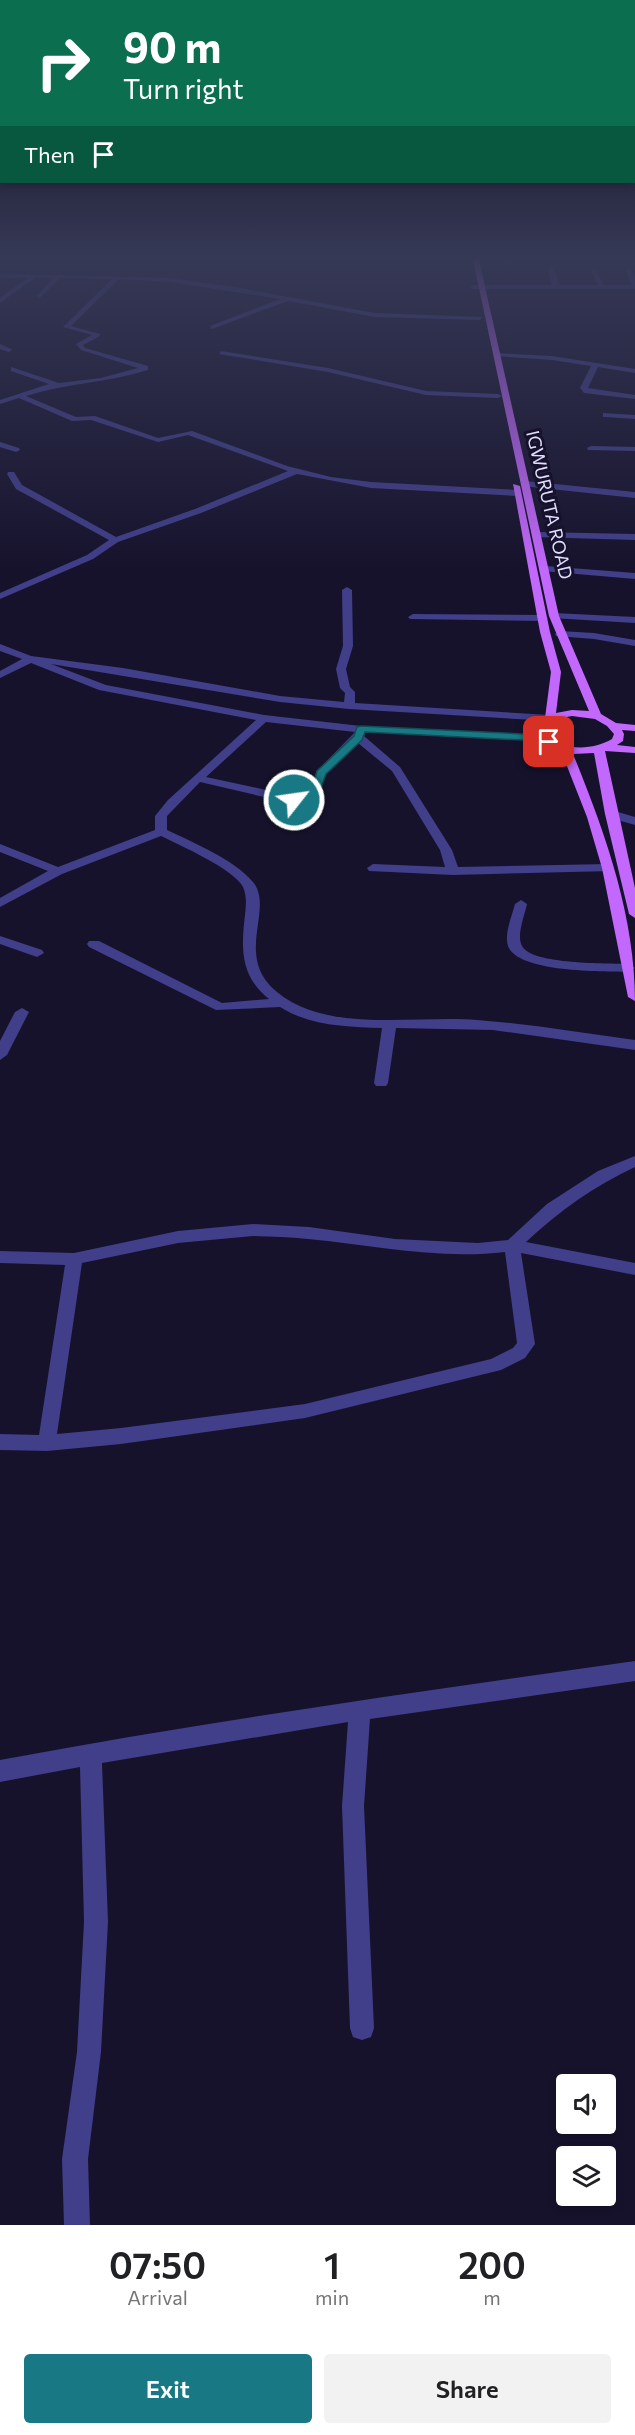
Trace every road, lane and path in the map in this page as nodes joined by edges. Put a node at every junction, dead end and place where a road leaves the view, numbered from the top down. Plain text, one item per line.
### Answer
1 (131, 364) edge
2 (292, 364) edge
3 (491, 364) edge
4 (498, 364) edge
5 (585, 364) edge
6 (595, 366) junction
7 (14, 369) dead end
8 (635, 371) edge
9 (56, 385) junction
10 (20, 396) junction
11 (498, 396) junction
12 (635, 398) edge
13 (0, 402) edge
14 (606, 415) dead end
15 (635, 417) edge
16 (0, 444) edge
17 (591, 448) dead end
18 (635, 449) edge
19 (16, 450) dead end
20 (296, 471) junction
21 (11, 474) dead end
22 (525, 484) junction
23 (517, 493) junction
24 (635, 495) edge
25 (538, 535) junction
26 (635, 537) edge
27 (115, 540) junction
28 (545, 569) junction
29 (635, 576) edge
30 (347, 590) dead end
31 (0, 596) edge
32 (413, 617) dead end
33 (549, 617) junction
34 (635, 620) edge
35 (560, 634) junction
36 (635, 643) edge
37 (0, 647) edge
38 (33, 658) junction
39 (0, 675) edge
40 (349, 706) junction
41 (596, 716) junction
42 (264, 718) junction
43 (550, 718) junction
44 (615, 726) junction
45 (635, 728) edge
46 (360, 733) junction
47 (544, 738) junction
48 (565, 748) junction
49 (603, 749) junction
50 (635, 750) edge
51 (196, 778) junction
52 (611, 814) junction
53 (635, 821) edge
54 (161, 832) junction
55 (0, 848) edge
56 (373, 868) dead end
57 (608, 868) junction
58 (58, 871) junction
59 (453, 871) junction
60 (632, 884) edge
61 (0, 903) edge
62 (521, 904) dead end
63 (635, 914) edge
64 (0, 940) edge
65 (94, 944) dead end
66 (37, 953) dead end
67 (628, 968) junction
68 (635, 997) edge
69 (278, 1003) junction
70 (22, 1012) dead end
71 (390, 1024) junction
72 (635, 1045) edge
73 (0, 1055) edge
74 (381, 1083) dead end
75 (635, 1161) edge
76 (512, 1245) junction
77 (0, 1257) edge
78 (74, 1259) junction
79 (635, 1269) edge
80 (0, 1442) edge
81 (46, 1443) junction
82 (635, 1671) edge
83 (360, 1710) junction
84 (91, 1753) junction
85 (0, 1771) edge
86 (362, 2028) dead end
87 (77, 2225) edge

1 - 9 street
2 - 11 street
3 - 11 main road, IGWURUTA ROAD
4 - 22 main road, IGWURUTA ROAD
5 - 6 street
6 - 8 street
6 - 12 street
7 - 9 street
9 - 10 street
10 - 13 street
10 - 20 street
11 - 23 main road, IGWURUTA ROAD
14 - 15 street
16 - 19 street
17 - 18 street
20 - 23 street
20 - 27 street
21 - 27 street
22 - 24 street
22 - 25 main road, IGWURUTA ROAD
23 - 33 main road, IGWURUTA ROAD
25 - 26 street
25 - 28 main road, IGWURUTA ROAD
27 - 31 street
28 - 29 street
28 - 33 main road, IGWURUTA ROAD
30 - 40 street
32 - 33 street
33 - 34 street
33 - 35 main road, IGWURUTA ROAD
33 - 43 main road, IGWURUTA ROAD
35 - 36 street
35 - 41 main road, IGWURUTA ROAD
37 - 38 street
38 - 39 street
38 - 40 street
38 - 42 street
40 - 43 street
41 - 43 main road
41 - 44 main road
42 - 46 street
42 - 51 street
43 - 47 main road, IGWURUTA ROAD
44 - 45 main road
44 - 49 main road
46 - 47 street
46 - 51 street
46 - 59 street
47 - 48 main road
48 - 49 main road
48 - 57 main road
49 - 50 main road
49 - 52 main road
51 - 54 street
52 - 53 street
52 - 60 main road
54 - 58 street
54 - 69 street
55 - 58 street
56 - 59 street
57 - 59 street
57 - 67 main road
58 - 61 street
60 - 63 main road
62 - 67 street
64 - 66 street
65 - 69 street
67 - 68 main road
69 - 71 street
70 - 73 street
71 - 72 street
71 - 74 street
75 - 76 street
76 - 78 street
76 - 79 street
76 - 81 street
77 - 78 street
78 - 81 street
80 - 81 street
82 - 83 street
83 - 84 street
83 - 86 street
84 - 85 street
84 - 87 street

